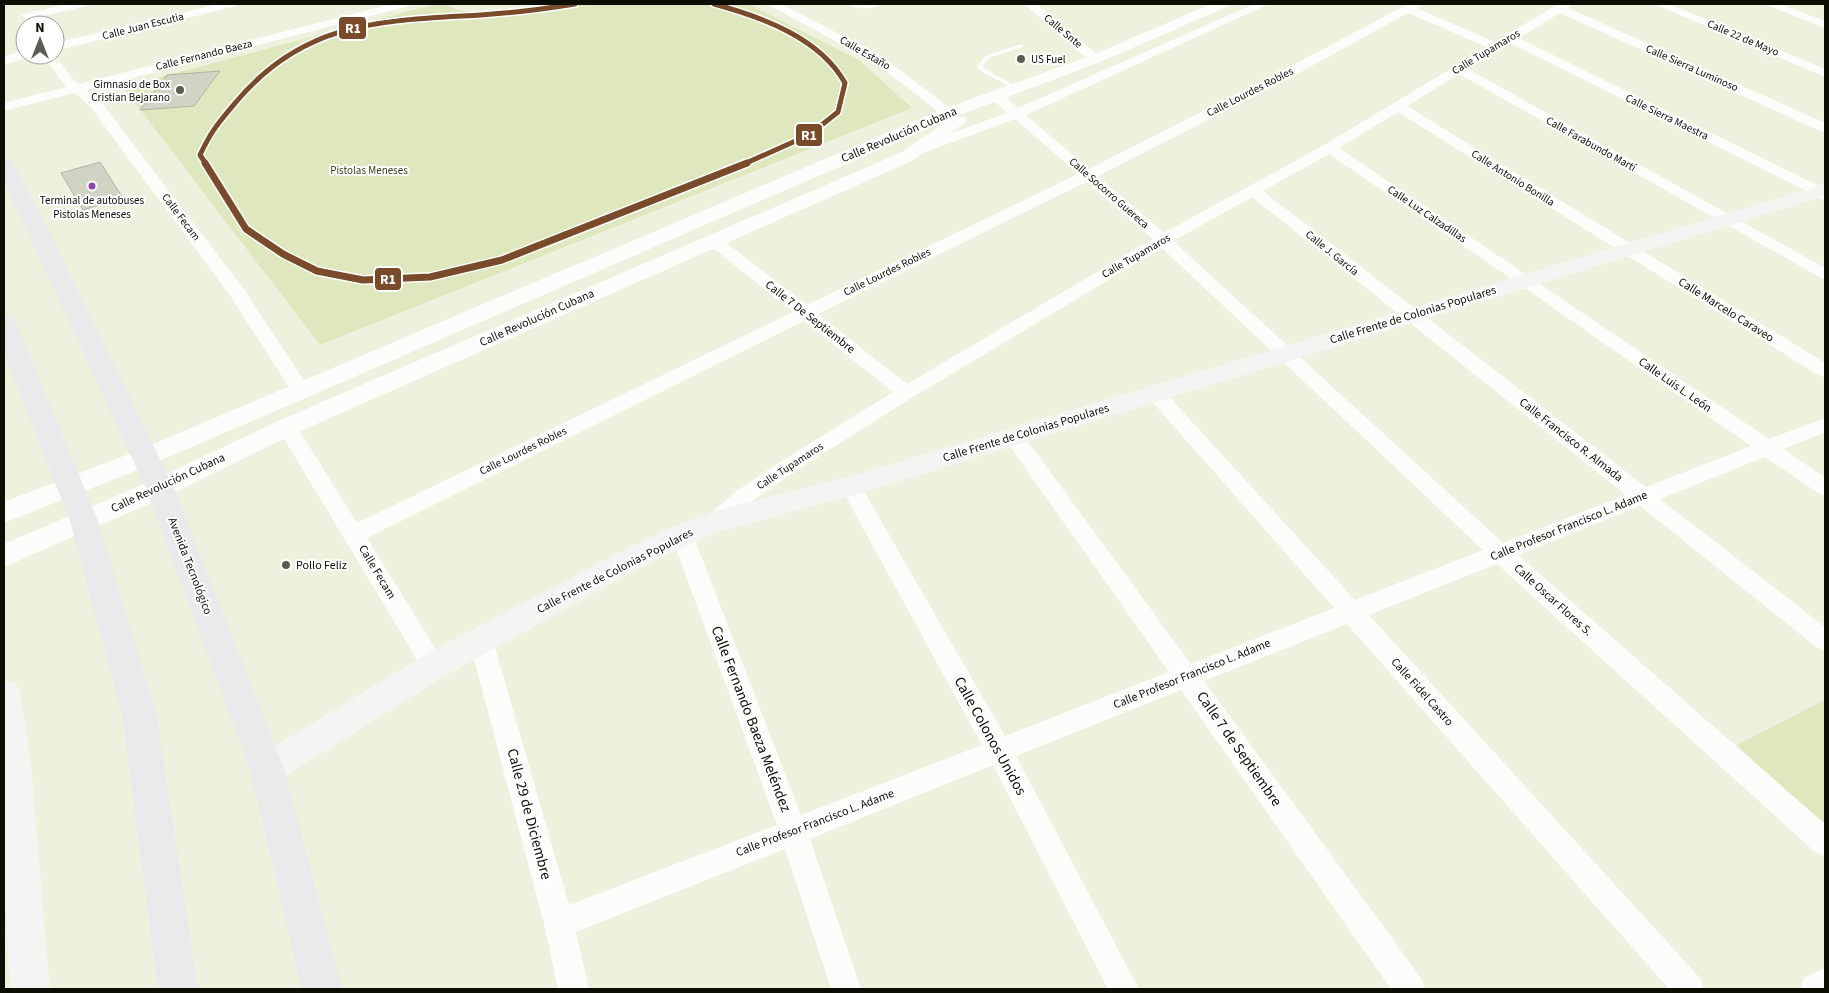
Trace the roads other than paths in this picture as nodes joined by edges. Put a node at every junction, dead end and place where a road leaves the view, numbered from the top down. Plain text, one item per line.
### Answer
1 (20, 4) edge
2 (82, 4) edge
3 (232, 4) edge
4 (405, 4) edge
5 (773, 4) edge
6 (855, 4) edge
7 (873, 4) edge
8 (1030, 4) edge
9 (1222, 4) edge
10 (1263, 4) edge
11 (1660, 4) edge
12 (1770, 4) edge
13 (1412, 6) edge
14 (1563, 6) edge
15 (26, 15) edge
16 (48, 15) edge
17 (1825, 25) edge
18 (1502, 42) junction
19 (65, 46) edge
20 (1021, 46) dead end
21 (1095, 59) junction
22 (55, 65) edge
23 (1459, 69) junction
24 (1825, 73) edge
25 (76, 89) junction
26 (1017, 89) junction
27 (990, 100) junction
28 (1398, 106) junction
29 (4, 107) edge
30 (949, 114) junction
31 (1016, 114) junction
32 (1825, 128) edge
33 (1328, 148) junction
34 (918, 150) junction
35 (4, 163) edge
36 (1088, 175) junction
37 (1254, 191) junction
38 (1823, 192) edge
39 (1724, 219) junction
40 (1162, 240) junction
41 (714, 241) junction
42 (1628, 249) junction
43 (1825, 275) edge
44 (1525, 280) junction
45 (487, 310) junction
46 (804, 312) junction
47 (1410, 316) junction
48 (4, 323) edge
49 (1284, 354) junction
50 (1825, 371) edge
51 (405, 376) junction
52 (301, 391) junction
53 (906, 393) junction
54 (1156, 394) junction
55 (1825, 425) edge
56 (287, 427) junction
57 (1014, 437) junction
58 (1766, 448) junction
59 (146, 457) junction
60 (851, 486) junction
61 (70, 488) junction
62 (160, 488) junction
63 (1825, 488) edge
64 (1643, 497) junction
65 (4, 513) edge
66 (84, 521) junction
67 (715, 522) junction
68 (354, 534) junction
69 (682, 535) junction
70 (1500, 553) junction
71 (4, 556) edge
72 (1350, 612) junction
73 (481, 640) junction
74 (1825, 640) edge
75 (434, 666) junction
76 (1187, 676) junction
77 (4, 694) edge
78 (999, 750) junction
79 (267, 769) junction
80 (793, 831) junction
81 (1825, 842) edge
82 (558, 924) junction
83 (1825, 983) edge
84 (30, 989) edge
85 (178, 989) edge
86 (322, 989) edge
87 (573, 989) edge
88 (846, 989) edge
89 (1124, 989) edge
90 (1410, 989) edge
91 (1689, 989) edge
92 (1815, 989) edge

1 - 15 street
2 - 16 street
3 - 19 street, Calle Juan Escutia
4 - 25 street, Calle Fernando Baeza
5 - 30 street, Calle Estaño
6 - 7 street
8 - 21 street, Calle Snte
9 - 21 street, Calle Revolución Cubana
10 - 31 street
11 - 24 street, Calle 22 de Mayo
12 - 17 street
13 - 18 street, Calle Sierra Maestra
13 - 36 street, Calle Lourdes Robles
14 - 18 street, Calle Tupamaros
14 - 32 street, Calle Sierra Luminoso
18 - 23 street, Calle Tupamaros
18 - 38 street, Calle Sierra Maestra
20 - 26 lane
21 - 26 street, Calle Revolución Cubana
22 - 25 street, Calle Fecam
23 - 28 street, Calle Tupamaros
23 - 39 street, Calle Farabundo Martí
25 - 29 street, Calle Fernando Baeza
25 - 52 street, Calle Fecam
26 - 27 street, Calle Revolución Cubana
27 - 30 street, Calle Revolución Cubana
27 - 31 street, Calle Socorro Guereca
27 - 34 street, Calle Revolución Cubana
28 - 33 street, Calle Tupamaros
28 - 42 street, Calle Antonio Bonilla
30 - 45 street, Calle Revolución Cubana
31 - 34 street
31 - 36 street, Calle Socorro Guereca
33 - 37 street, Calle Tupamaros
33 - 44 street, Calle Luz Calzadillas
34 - 41 street, Calle Revolución Cubana
35 - 59 main road, Avenida Tecnológico
36 - 40 street, Calle Socorro Guereca
36 - 46 street, Calle Lourdes Robles
37 - 40 street, Calle Tupamaros
37 - 47 street, Calle J. García
38 - 39 main road, Calle Frente de Colonias Populares
39 - 42 main road, Calle Frente de Colonias Populares
39 - 43 street, Calle Farabundo Martí
40 - 49 street, Calle Socorro Guereca
40 - 53 street, Calle Tupamaros
41 - 46 street, Calle 7 De Septiembre
41 - 51 street, Calle Revolución Cubana
42 - 44 main road, Calle Frente de Colonias Populares
42 - 50 street, Calle Marcelo Caraveo
44 - 47 main road, Calle Frente de Colonias Populares
44 - 58 street, Calle Luis L. León
45 - 51 street
45 - 52 street, Calle Revolución Cubana
46 - 53 street, Calle 7 De Septiembre
46 - 68 street, Calle Lourdes Robles
47 - 49 main road, Calle Frente de Colonias Populares
47 - 64 street, Calle Francisco R. Almada
48 - 61 main road
49 - 54 main road, Calle Frente de Colonias Populares
49 - 70 street, Calle Oscar Flores S.
51 - 56 street, Calle Revolución Cubana
52 - 59 street, Calle Revolución Cubana
53 - 67 street, Calle Tupamaros
54 - 57 main road, Calle Frente de Colonias Populares
54 - 72 street, Calle Fidel Castro
55 - 58 street, Calle Profesor Francisco L. Adame
56 - 62 street, Calle Revolución Cubana
56 - 68 street, Calle Fecam
57 - 60 main road, Calle Frente de Colonias Populares
57 - 76 street, Calle 7 de Septiembre
58 - 63 street, Calle Luis L. León
58 - 64 street, Calle Profesor Francisco L. Adame
59 - 61 street, Calle Revolución Cubana
59 - 62 main road, Avenida Tecnológico
60 - 67 main road, Calle Frente de Colonias Populares
60 - 78 street, Calle Colonos Unidos
61 - 65 street, Calle Revolución Cubana
61 - 66 main road
62 - 66 street, Calle Revolución Cubana
62 - 79 main road, Avenida Tecnológico
64 - 70 street, Calle Profesor Francisco L. Adame
64 - 74 street, Calle Francisco R. Almada
66 - 71 street
66 - 85 main road
67 - 69 main road, Calle Frente de Colonias Populares
68 - 75 street, Calle Fecam
69 - 73 main road, Calle Frente de Colonias Populares
69 - 80 street, Calle Fernando Baeza Meléndez
70 - 72 street, Calle Profesor Francisco L. Adame
70 - 81 street, Calle Oscar Flores S.
72 - 76 street, Calle Profesor Francisco L. Adame
72 - 91 street, Calle Fidel Castro
73 - 75 main road, Calle Frente de Colonias Populares
73 - 82 street, Calle 29 de Diciembre
75 - 79 main road, Calle Frente de Colonias Populares
76 - 78 street, Calle Profesor Francisco L. Adame
76 - 90 street, Calle 7 de Septiembre
77 - 84 main road
78 - 80 street, Calle Profesor Francisco L. Adame
78 - 89 street, Calle Colonos Unidos
79 - 86 main road, Avenida Tecnológico
80 - 82 street, Calle Profesor Francisco L. Adame
80 - 88 street, Calle Fernando Baeza Meléndez
82 - 87 street, Calle 29 de Diciembre
83 - 92 street

